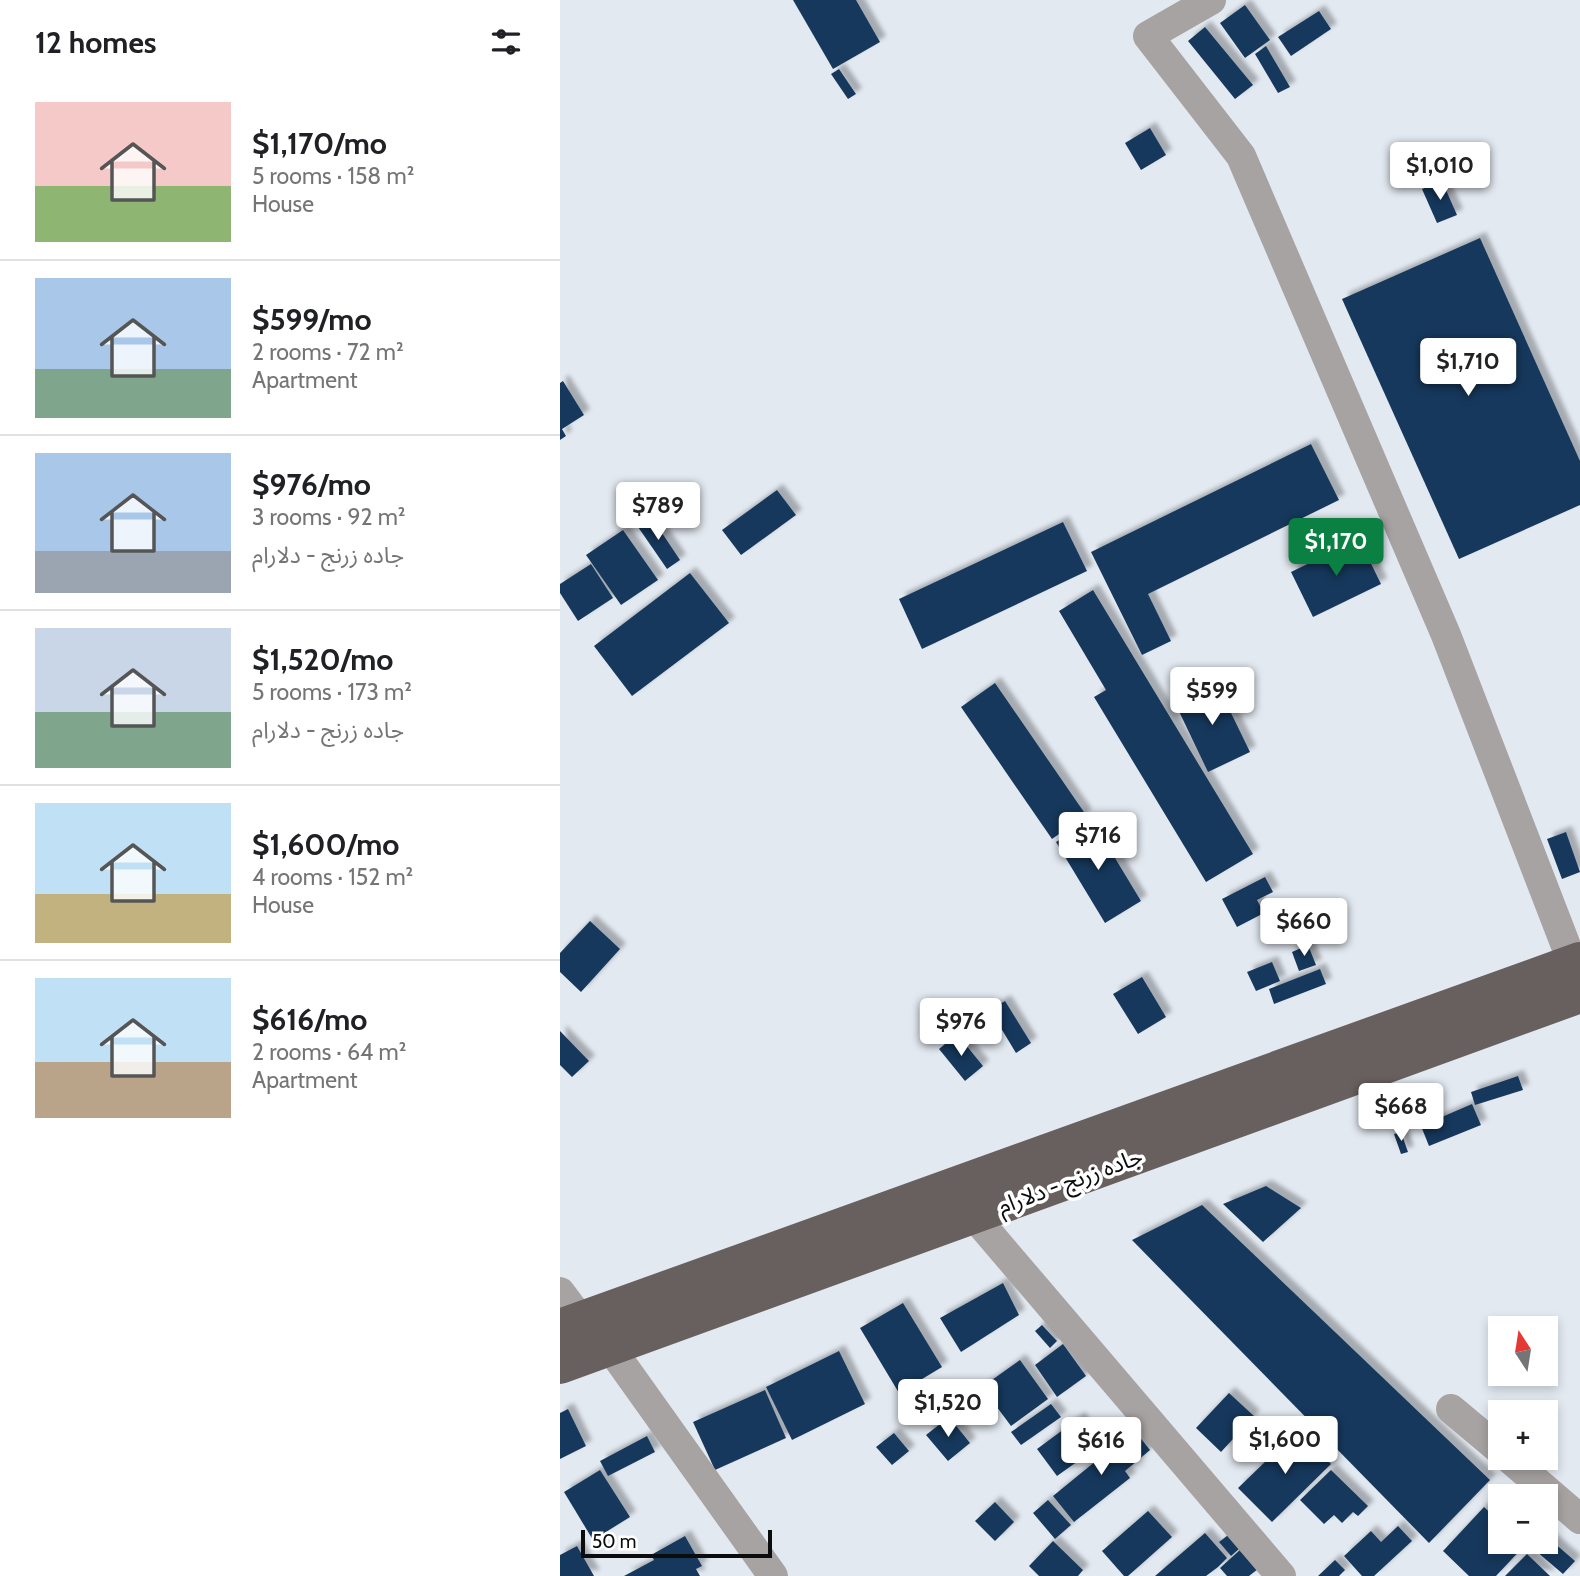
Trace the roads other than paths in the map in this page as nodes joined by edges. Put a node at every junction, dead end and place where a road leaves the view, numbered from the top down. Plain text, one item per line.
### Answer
1 (1211, 0) edge
2 (1578, 973) edge
3 (974, 1216) junction
4 (567, 1313) edge
5 (609, 1346) junction
6 (560, 1365) edge
7 (1451, 1409) dead end
8 (1488, 1440) edge
9 (1522, 1470) edge
10 (1580, 1519) edge
11 (773, 1576) edge
12 (1281, 1576) edge

1 - 2 street
2 - 3 highway, جاده زرنج - دلارام
2 - 4 highway, جاده زرنج - دلارام
3 - 5 highway, جاده زرنج - دلارام
3 - 12 street
5 - 6 highway, جاده زرنج - دلارام
5 - 11 street
7 - 8 street
9 - 10 street

